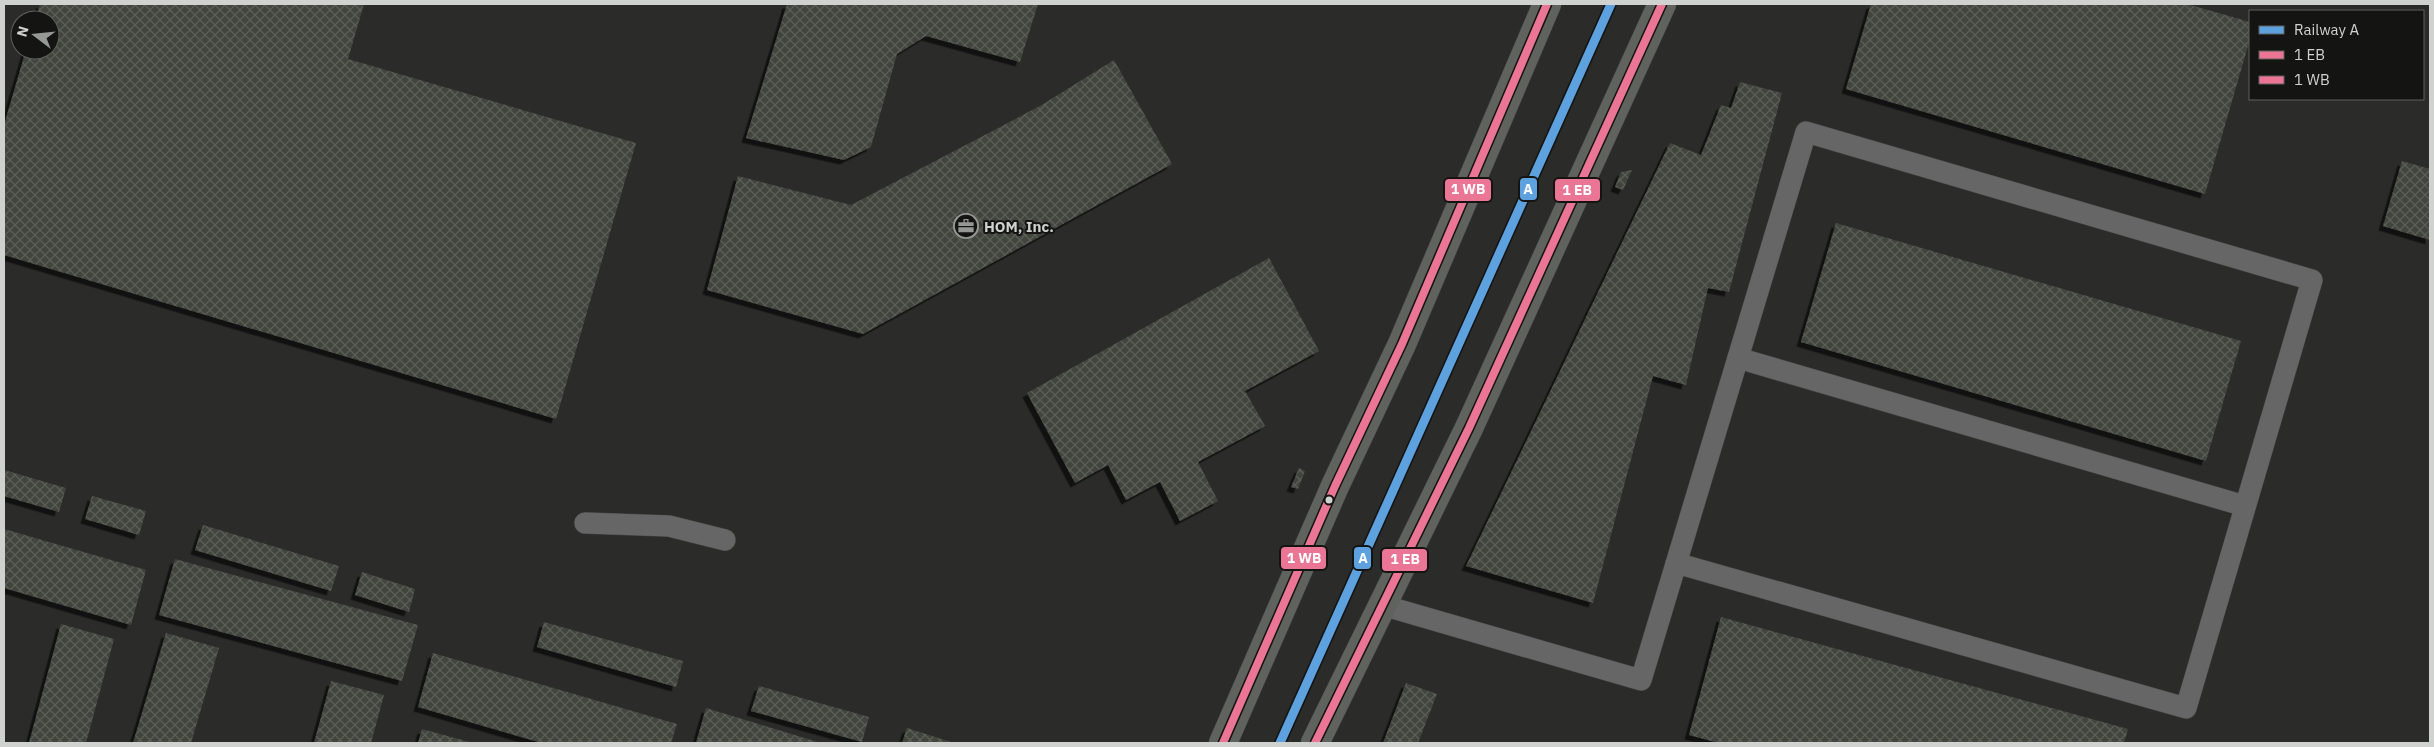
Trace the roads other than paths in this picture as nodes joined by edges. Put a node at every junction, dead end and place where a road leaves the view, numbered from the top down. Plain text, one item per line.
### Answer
1 (1547, 4) edge
2 (1662, 4) edge
3 (1738, 358) junction
4 (2245, 506) junction
5 (585, 523) dead end
6 (725, 540) dead end
7 (1676, 562) junction
8 (1382, 605) junction
9 (1223, 743) edge
10 (1315, 743) edge

1 - 9 main road
2 - 8 main road
3 - 4 lane
3 - 4 lane
3 - 7 lane
4 - 7 lane
5 - 6 lane
7 - 8 lane
8 - 10 main road

